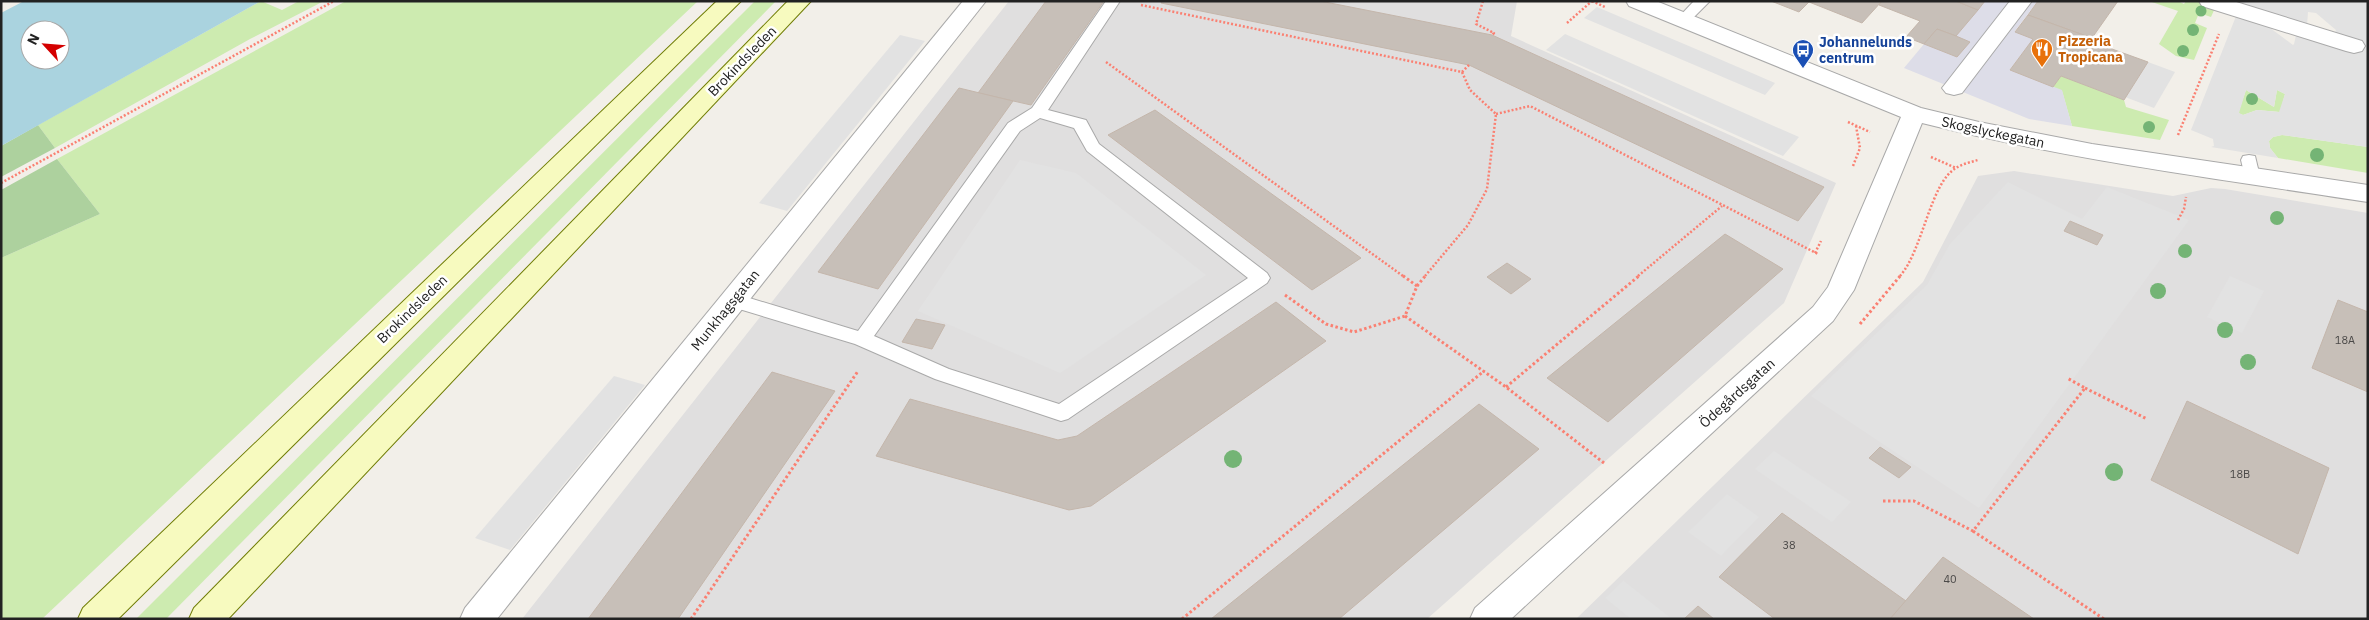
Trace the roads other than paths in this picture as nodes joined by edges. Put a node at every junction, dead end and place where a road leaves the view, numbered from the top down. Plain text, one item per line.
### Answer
1 (730, 1) edge
2 (800, 1) edge
3 (975, 1) edge
4 (1114, 1) edge
5 (1636, 1) edge
6 (1702, 1) edge
7 (2021, 1) edge
8 (2220, 4) edge
9 (1684, 19) junction
10 (2354, 46) dead end
11 (1954, 88) dead end
12 (1038, 112) junction
13 (1914, 114) junction
14 (2368, 194) edge
15 (733, 300) junction
16 (869, 342) junction
17 (95, 619) edge
18 (206, 619) edge
19 (476, 619) edge
20 (1486, 619) edge

1 - 17 main road, Brokindsleden
2 - 18 main road, Brokindsleden
3 - 15 street, Munkhagsgatan
4 - 12 lane
5 - 9 street, Skogslyckegatan
6 - 9 lane
7 - 11 street
8 - 10 street
9 - 13 street, Skogslyckegatan
12 - 16 lane
12 - 16 lane
13 - 14 street, Skogslyckegatan
13 - 20 street, Ödegårdsgatan
15 - 16 lane
15 - 19 street, Munkhagsgatan

